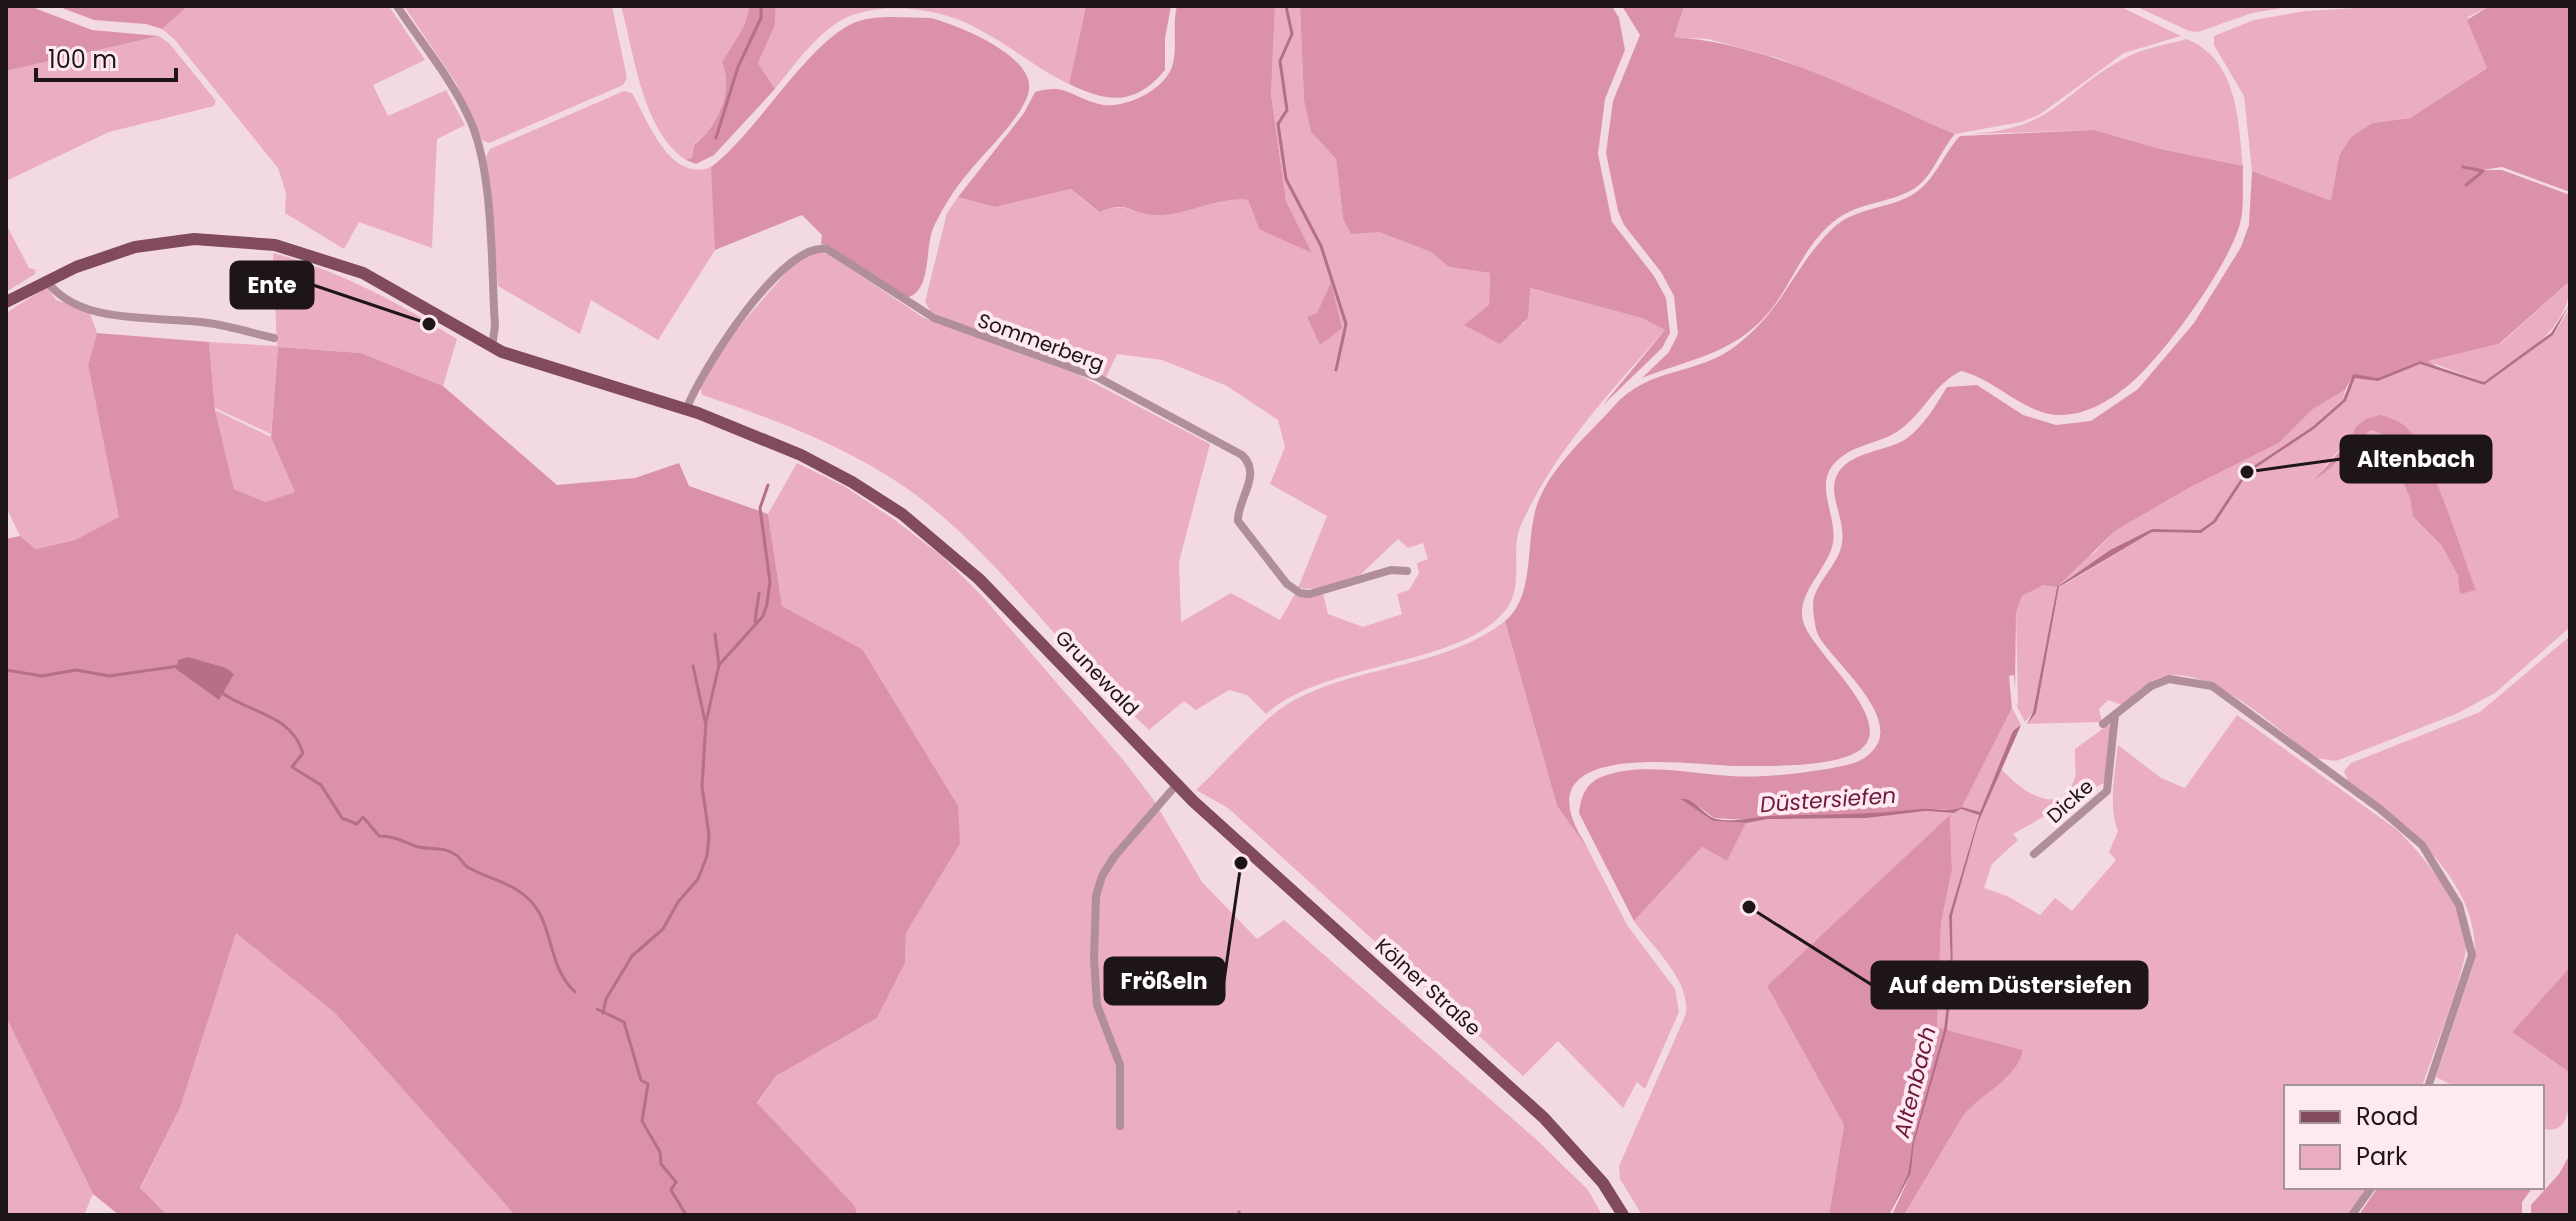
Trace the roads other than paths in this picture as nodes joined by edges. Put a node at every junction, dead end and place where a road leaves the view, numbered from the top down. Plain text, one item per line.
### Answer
1 (397, 6) edge
2 (46, 280) junction
3 (6, 302) edge
4 (274, 338) dead end
5 (492, 347) junction
6 (686, 410) junction
7 (1407, 571) dead end
8 (2115, 715) junction
9 (2103, 724) dead end
10 (1177, 784) junction
11 (1190, 798) joint
12 (2034, 854) dead end
13 (2429, 1085) edge
14 (1120, 1126) dead end
15 (2371, 1189) edge
16 (1623, 1215) edge
17 (2352, 1215) edge

1 - 5 street
2 - 3 main road, Grunewald
2 - 4 street
2 - 5 main road, Grunewald
5 - 6 main road, Grunewald
6 - 7 street, Sommerberg
6 - 10 main road, Grunewald
8 - 9 street
8 - 12 street, Dicke
8 - 13 street
10 - 11 main road, Grunewald
10 - 14 street
11 - 16 main road, Kölner Straße
15 - 17 street

